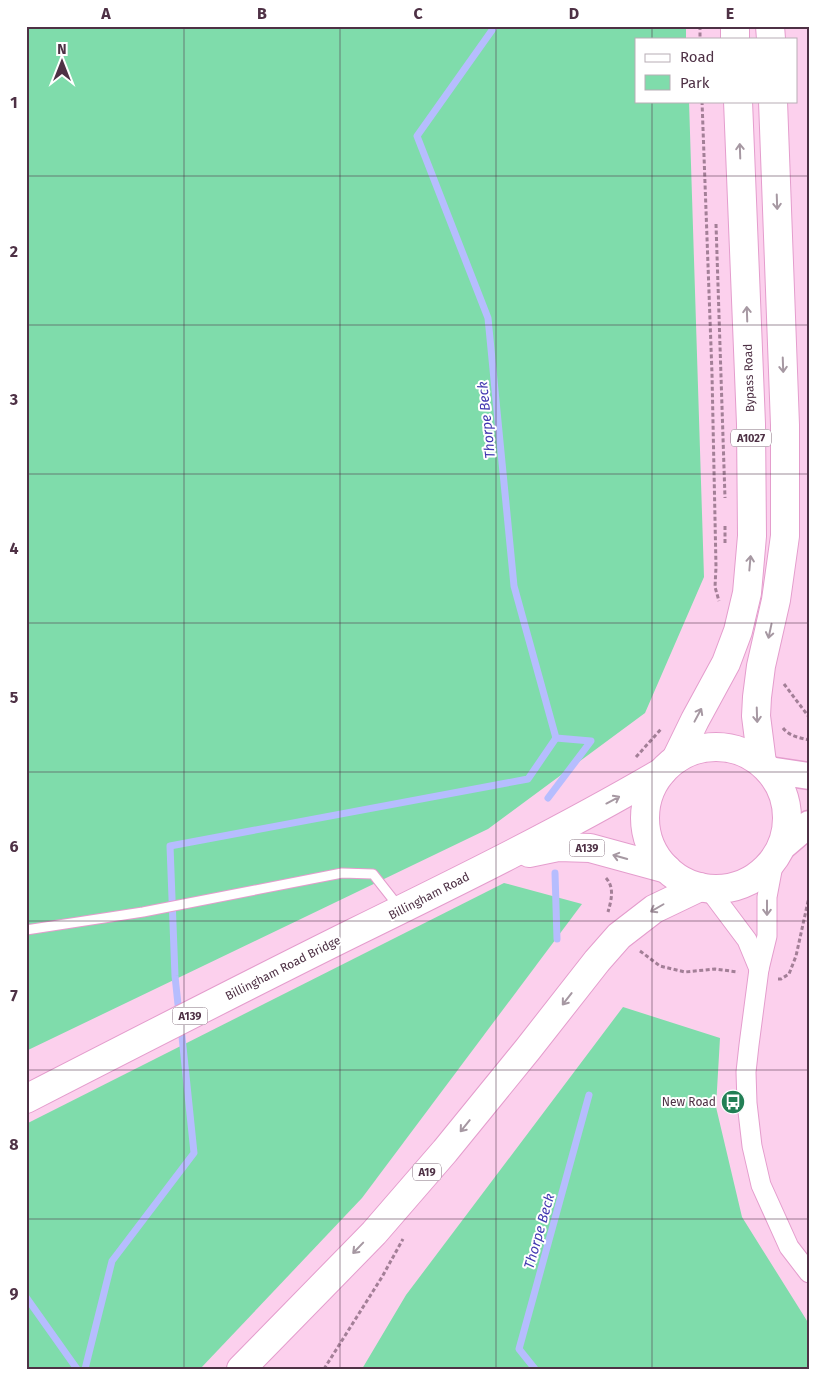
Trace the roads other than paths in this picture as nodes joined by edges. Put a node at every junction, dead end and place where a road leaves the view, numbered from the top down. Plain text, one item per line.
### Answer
1 (738, 102) edge
2 (773, 102) edge
3 (669, 766) junction
4 (765, 767) junction
5 (809, 776) edge
6 (809, 824) edge
7 (778, 854) junction
8 (505, 858) junction
9 (667, 869) junction
10 (704, 888) junction
11 (401, 910) junction
12 (26, 930) edge
13 (353, 933) joint
14 (759, 969) junction
15 (26, 1098) edge
16 (809, 1273) edge
17 (241, 1369) edge

3 -> 1 main road, Bypass Road / A1027
2 -> 4 main road, A1027
3 - 4 main road
8 -> 3 main road, A139
3 - 9 main road
4 - 5 main road
4 - 7 main road
6 - 7 main road
7 - 10 main road
7 -> 14 street
9 -> 8 main road, A139
8 - 11 main road, Billingham Road / A139
9 - 10 main road
10 - 14 street
10 -> 17 main road, A19
11 - 12 lane
11 - 13 main road, Billingham Road / A139
13 - 15 main road, Billingham Road Bridge / A139
14 - 16 street

